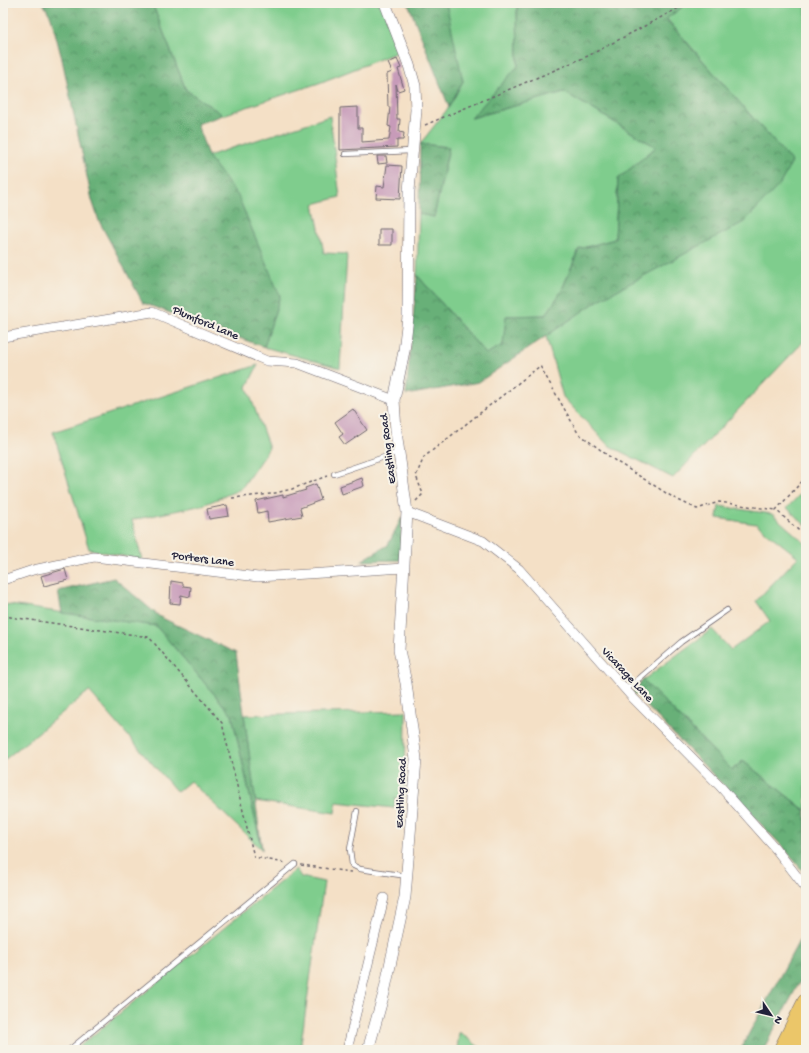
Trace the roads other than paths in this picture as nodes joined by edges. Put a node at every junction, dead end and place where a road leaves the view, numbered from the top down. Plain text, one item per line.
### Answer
1 (385, 3) edge
2 (413, 151) junction
3 (345, 154) dead end
4 (3, 337) edge
5 (350, 385) dead end
6 (394, 400) junction
7 (400, 452) junction
8 (334, 474) road end
9 (406, 508) junction
10 (404, 568) junction
11 (3, 580) edge
12 (727, 610) dead end
13 (626, 690) junction
14 (357, 811) dead end
15 (295, 864) road end
16 (407, 876) junction
17 (806, 888) edge
18 (384, 898) dead end
19 (806, 1002) edge
20 (806, 1036) edge
21 (69, 1050) edge
22 (347, 1050) edge
23 (368, 1050) edge
24 (782, 1050) edge
25 (799, 1050) edge

1 - 2 street, Eastling Road
2 - 3 lane
2 - 6 street, Eastling Road
4 - 6 street, Plumford Lane
5 - 6 street
6 - 7 street, Eastling Road
7 - 8 lane
7 - 9 street, Eastling Road
9 - 10 street, Eastling Road
9 - 13 street, Vicarage Lane
10 - 11 street, Porters Lane
10 - 16 street, Eastling Road
12 - 13 lane
13 - 17 street, Vicarage Lane
14 - 16 lane
15 - 21 lane
16 - 23 street, Eastling Road
18 - 22 street
19 - 24 highway
20 - 25 highway

